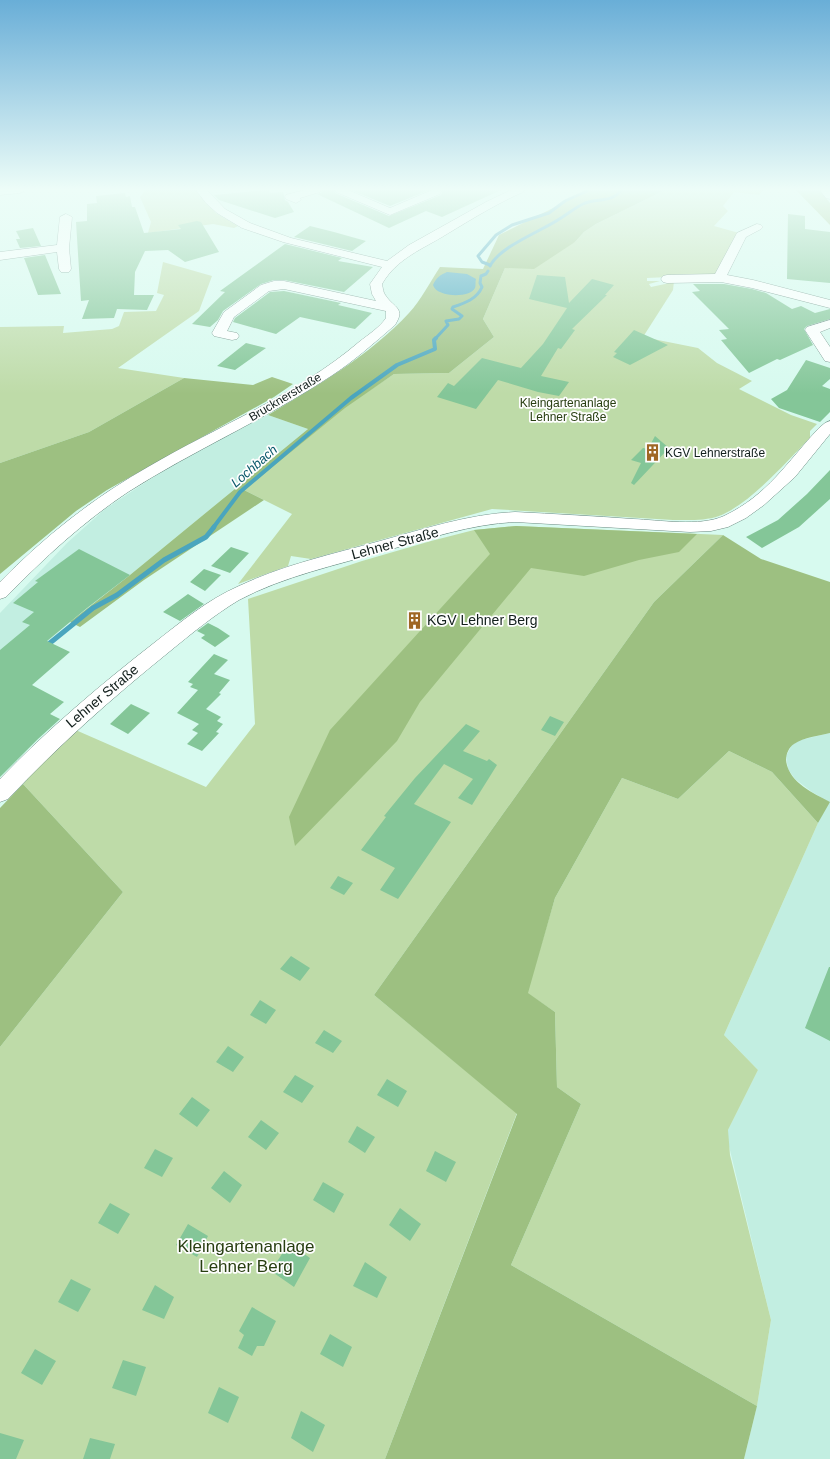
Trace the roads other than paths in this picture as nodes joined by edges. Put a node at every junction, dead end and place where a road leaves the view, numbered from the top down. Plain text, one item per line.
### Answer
1 (64, 258) edge
2 (361, 258) edge
3 (398, 258) edge
4 (729, 258) edge
5 (389, 265) junction
6 (66, 269) dead end
7 (721, 278) junction
8 (667, 279) dead end
9 (830, 304) edge
10 (391, 308) junction
11 (830, 324) edge
12 (232, 336) dead end
13 (830, 358) edge
14 (830, 426) edge
15 (0, 593) edge
16 (0, 793) edge

1 - 6 street
2 - 5 street
3 - 5 street
4 - 7 street
5 - 10 street
7 - 8 street
7 - 9 street
10 - 12 street
10 - 15 street, Brucknerstraße
11 - 13 street
14 - 16 street, Lehner Straße

